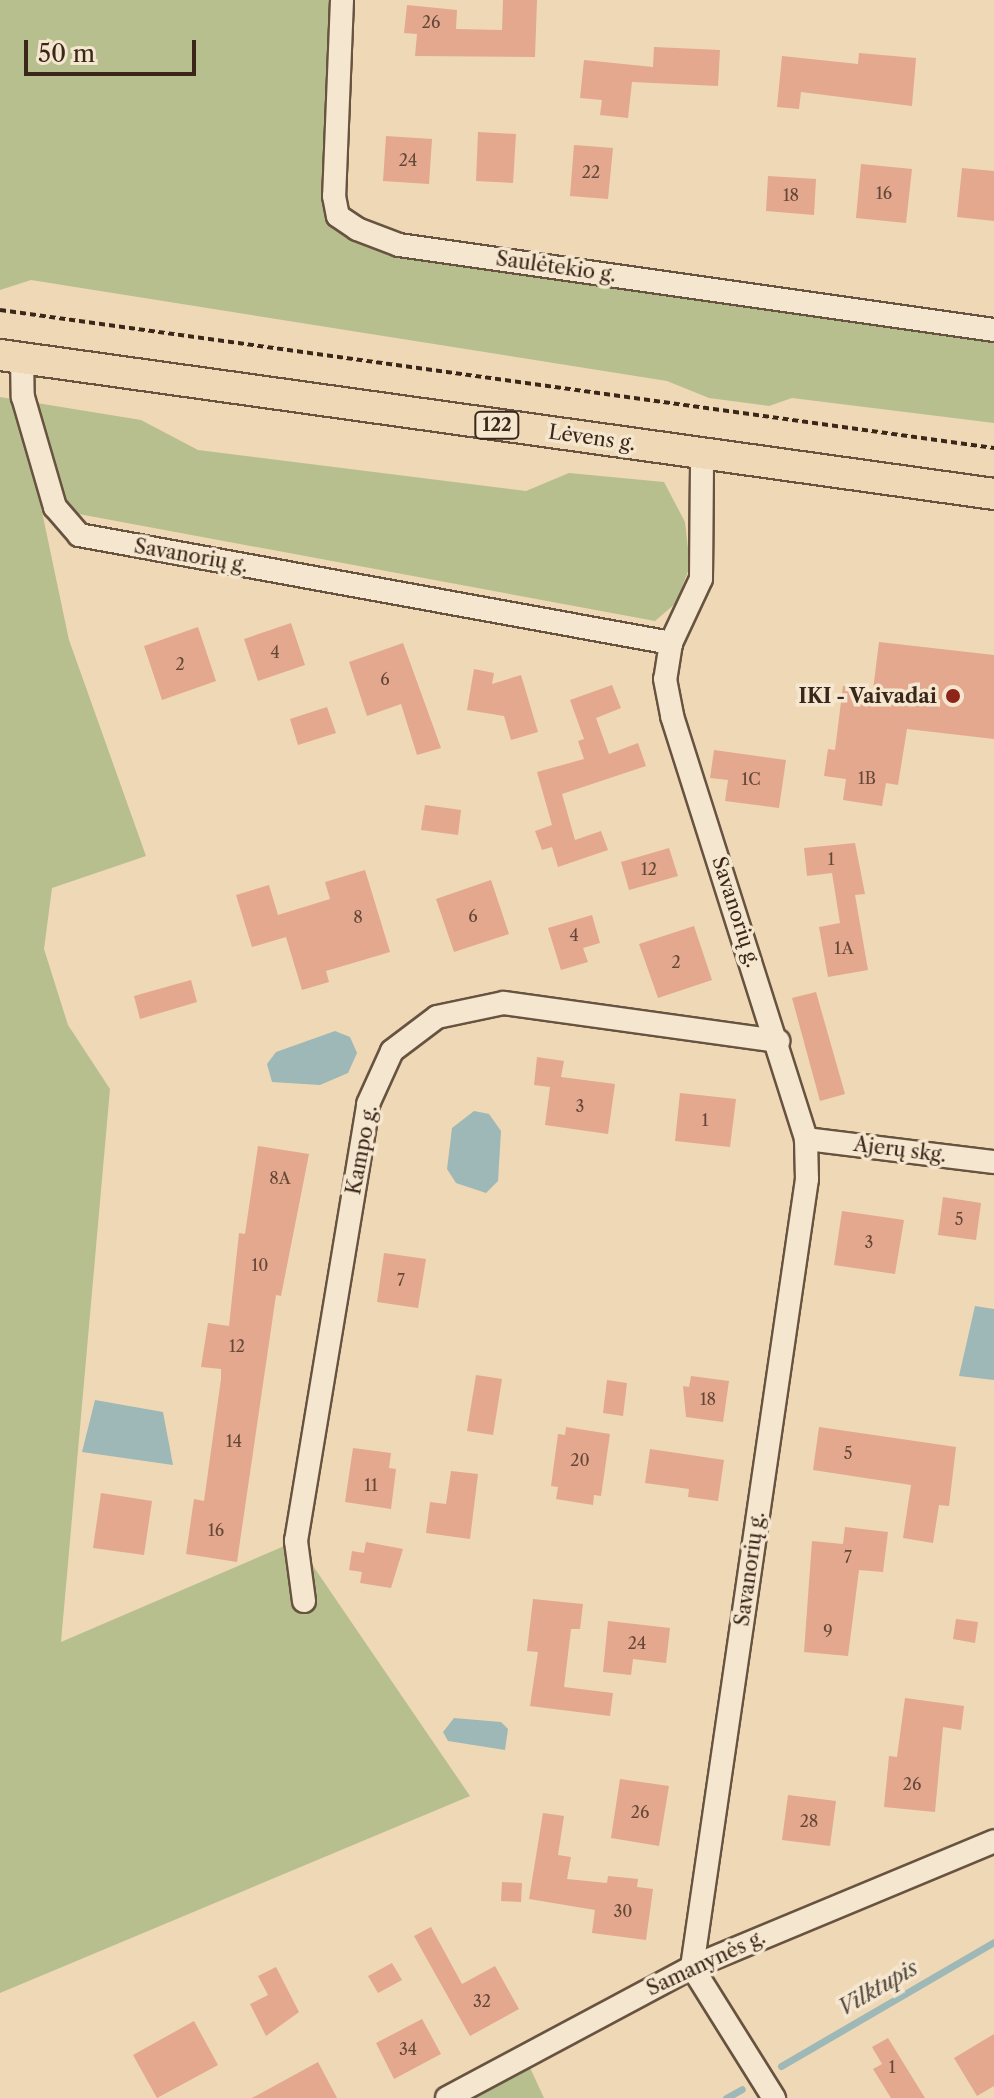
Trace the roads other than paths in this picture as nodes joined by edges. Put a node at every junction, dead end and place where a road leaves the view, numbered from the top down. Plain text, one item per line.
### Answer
1 (342, 0) edge
2 (994, 330) edge
3 (11, 357) edge
4 (702, 453) junction
5 (994, 494) edge
6 (671, 643) junction
7 (778, 1041) junction
8 (806, 1139) junction
9 (994, 1162) edge
10 (304, 1601) dead end
11 (984, 1843) edge
12 (692, 1967) junction
13 (447, 2098) edge
14 (774, 2098) edge

1 - 2 street, Saulėtekio g.
3 - 4 main road, Lėvens g. / 122
3 - 6 street, Savanorių g.
4 - 5 main road, Lėvens g. / 122
4 - 6 street
6 - 7 street, Savanorių g.
7 - 8 street, Savanorių g.
7 - 10 street, Kampo g.
8 - 9 street, Ajerų skg.
8 - 12 street, Savanorių g.
11 - 12 street, Samanynės g.
12 - 13 street, Samanynės g.
12 - 14 street

